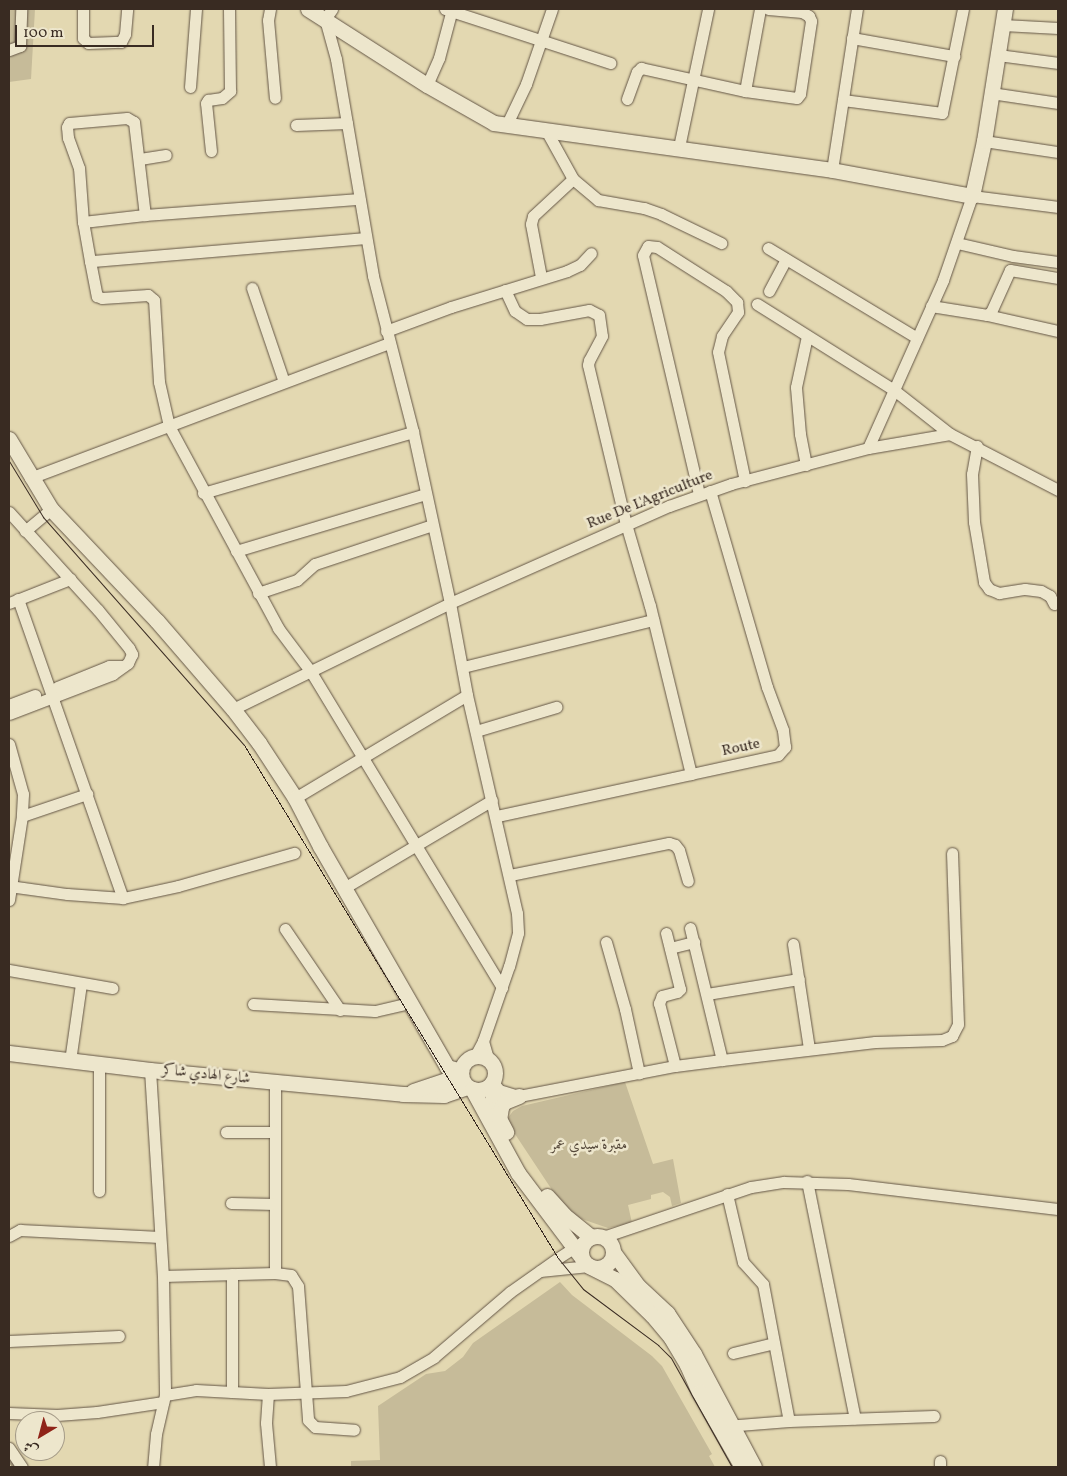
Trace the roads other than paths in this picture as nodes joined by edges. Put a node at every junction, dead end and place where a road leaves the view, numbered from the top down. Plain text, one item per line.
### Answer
1 (21, 9) edge
2 (83, 9) edge
3 (127, 9) edge
4 (196, 9) edge
5 (230, 9) edge
6 (270, 9) edge
7 (308, 9) edge
8 (552, 9) edge
9 (708, 9) edge
10 (760, 9) edge
11 (768, 9) edge
12 (857, 9) edge
13 (963, 9) edge
14 (1005, 9) edge
15 (449, 10) edge
16 (328, 14) edge
17 (1003, 25) junction
18 (1058, 28) edge
19 (852, 38) junction
20 (542, 40) junction
21 (9, 50) edge
22 (998, 55) junction
23 (954, 56) junction
24 (1058, 63) edge
25 (610, 64) dead end
26 (692, 80) junction
27 (427, 85) junction
28 (190, 87) dead end
29 (745, 91) junction
30 (991, 93) junction
31 (275, 98) dead end
32 (627, 99) dead end
33 (843, 100) junction
34 (1058, 103) edge
35 (347, 123) junction
36 (296, 125) dead end
37 (506, 126) junction
38 (548, 132) junction
39 (984, 141) junction
40 (679, 148) junction
41 (211, 151) dead end
42 (1058, 152) edge
43 (166, 156) dead end
44 (140, 159) junction
45 (832, 170) junction
46 (573, 179) junction
47 (972, 196) junction
48 (358, 199) junction
49 (1058, 208) edge
50 (145, 215) junction
51 (83, 222) junction
52 (366, 238) junction
53 (957, 243) junction
54 (721, 244) dead end
55 (768, 248) dead end
56 (591, 253) dead end
57 (1013, 256) junction
58 (786, 259) junction
59 (90, 261) junction
60 (1058, 262) edge
61 (1010, 270) junction
62 (542, 277) junction
63 (1058, 278) edge
64 (252, 288) dead end
65 (505, 290) junction
66 (769, 291) dead end
67 (757, 304) dead end
68 (932, 306) junction
69 (987, 315) junction
70 (386, 331) junction
71 (1058, 331) edge
72 (807, 336) junction
73 (917, 338) junction
74 (390, 343) junction
75 (284, 382) junction
76 (894, 390) junction
77 (169, 426) junction
78 (413, 432) junction
79 (950, 434) junction
80 (9, 439) edge
81 (977, 446) junction
82 (868, 448) junction
83 (806, 465) junction
84 (30, 478) junction
85 (745, 481) junction
86 (1058, 490) edge
87 (705, 492) junction
88 (204, 493) junction
89 (426, 494) junction
90 (51, 509) junction
91 (9, 512) edge
92 (626, 524) junction
93 (432, 525) junction
94 (26, 531) junction
95 (236, 551) junction
96 (70, 579) junction
97 (258, 593) junction
98 (14, 601) edge
99 (450, 603) junction
100 (1054, 604) dead end
101 (653, 620) junction
102 (463, 667) junction
103 (311, 672) junction
104 (52, 693) junction
105 (467, 694) junction
106 (9, 705) edge
107 (556, 707) dead end
108 (233, 708) junction
109 (9, 714) edge
110 (476, 731) junction
111 (9, 744) edge
112 (362, 757) junction
113 (691, 774) junction
114 (88, 794) junction
115 (295, 798) junction
116 (492, 800) junction
117 (22, 816) junction
118 (497, 816) junction
119 (414, 845) junction
120 (294, 853) dead end
121 (952, 853) dead end
122 (510, 875) junction
123 (688, 881) dead end
124 (10, 886) edge
125 (344, 888) junction
126 (123, 898) junction
127 (9, 900) edge
128 (690, 928) dead end
129 (285, 929) dead end
130 (666, 933) dead end
131 (606, 942) dead end
132 (694, 942) junction
133 (793, 944) dead end
134 (670, 948) junction
135 (9, 970) edge
136 (799, 979) junction
137 (81, 984) junction
138 (112, 988) dead end
139 (502, 988) junction
140 (707, 994) junction
141 (411, 1003) junction
142 (253, 1004) dead end
143 (340, 1010) junction
144 (435, 1047) junction
145 (809, 1048) junction
146 (9, 1053) edge
147 (478, 1057) junction
148 (722, 1060) junction
149 (70, 1061) junction
150 (100, 1064) junction
151 (676, 1066) junction
152 (150, 1070) junction
153 (639, 1073) junction
154 (462, 1078) junction
155 (275, 1083) junction
156 (492, 1083) junction
157 (403, 1094) junction
158 (519, 1096) junction
159 (499, 1120) junction
160 (226, 1132) dead end
161 (275, 1132) junction
162 (807, 1181) junction
163 (99, 1191) dead end
164 (727, 1194) junction
165 (231, 1204) dead end
166 (275, 1204) junction
167 (1058, 1209) edge
168 (9, 1236) edge
169 (160, 1237) junction
170 (594, 1248) junction
171 (276, 1272) junction
172 (538, 1272) junction
173 (232, 1274) junction
174 (163, 1276) junction
175 (119, 1336) dead end
176 (9, 1341) edge
177 (774, 1343) junction
178 (733, 1353) dead end
179 (232, 1392) junction
180 (268, 1394) junction
181 (306, 1394) junction
182 (164, 1399) junction
183 (9, 1414) edge
184 (934, 1416) dead end
185 (855, 1418) junction
186 (789, 1421) junction
187 (725, 1426) junction
188 (354, 1430) dead end
189 (9, 1448) edge
190 (22, 1467) edge
191 (154, 1467) edge
192 (270, 1467) edge
193 (742, 1467) edge
194 (754, 1467) edge

1 - 21 street
2 - 3 street
4 - 28 street
5 - 41 street
6 - 31 street
7 - 16 main road
8 - 20 street
9 - 26 street
10 - 29 street
11 - 29 street
12 - 19 street
13 - 23 street
14 - 17 main road
15 - 20 street
15 - 27 street
16 - 27 main road
16 - 35 street
17 - 18 street
17 - 22 main road
19 - 23 street
19 - 33 street
20 - 25 street
20 - 37 street
22 - 24 street
22 - 30 main road
23 - 33 street
26 - 29 street
26 - 32 street
26 - 40 street
27 - 37 main road
30 - 34 street
30 - 39 main road
33 - 45 street
35 - 36 street
35 - 48 street
37 - 38 main road
38 - 40 main road
38 - 46 street
39 - 42 street
39 - 47 main road
40 - 45 main road
43 - 44 street
44 - 50 street
44 - 51 street
45 - 47 main road
46 - 54 street
46 - 62 street
47 - 49 street
47 - 53 street
48 - 50 street
48 - 52 street
50 - 51 street
51 - 59 street
52 - 59 street
52 - 70 street
53 - 57 street
53 - 68 street
55 - 58 street
56 - 62 street
57 - 60 street
57 - 61 street
58 - 66 street
58 - 73 street
59 - 77 street
61 - 63 street
61 - 69 street
62 - 65 street
64 - 75 street
65 - 70 street
65 - 92 street
67 - 72 street
68 - 69 street
68 - 73 street
69 - 71 street
70 - 74 street
72 - 76 street
72 - 83 street
73 - 76 street
74 - 75 street
74 - 78 street
75 - 77 street
76 - 79 street
76 - 82 street
77 - 84 street
77 - 88 street
78 - 88 street
78 - 89 street
79 - 81 street
79 - 82 street, Rue De L'Agriculture
80 - 84 main road
81 - 86 street
81 - 100 street
82 - 83 street, Rue De L'Agriculture
83 - 85 street, Rue De L'Agriculture
84 - 90 main road
85 - 87 street, Rue De L'Agriculture
85 - 87 street
87 - 92 street, Rue De L'Agriculture
87 - 113 street, Route
88 - 95 street
89 - 93 street
89 - 95 street
90 - 94 street
90 - 108 main road
91 - 94 street
92 - 99 street, Rue De L'Agriculture
92 - 101 street
93 - 97 street
93 - 99 street
94 - 96 street
95 - 97 street
96 - 98 street
96 - 104 street
97 - 103 street
98 - 104 street
99 - 102 street
99 - 103 street, Rue De L'Agriculture
101 - 102 street
101 - 113 street
102 - 105 street
103 - 108 street, Rue De L'Agriculture
103 - 112 street
104 - 106 street
104 - 109 street
104 - 114 street
105 - 110 street
105 - 112 street
107 - 110 street
108 - 115 main road
110 - 116 street
111 - 117 street
112 - 115 street
112 - 119 street
113 - 118 street
114 - 117 street
114 - 126 street
115 - 125 main road
116 - 118 street
116 - 119 street
117 - 124 street
118 - 122 street
119 - 125 street
119 - 139 street
120 - 126 street
121 - 145 street
122 - 123 street
122 - 139 street
124 - 126 street
124 - 127 street
125 - 141 main road
128 - 132 street
129 - 143 street
130 - 134 street
131 - 153 street
132 - 134 street
132 - 140 street
133 - 136 street
134 - 151 street
135 - 137 street
136 - 140 street
136 - 145 street
137 - 138 street
137 - 149 street
139 - 147 street
140 - 148 street
141 - 143 street
141 - 144 main road
142 - 143 street
144 - 147 main road
144 - 154 main road
145 - 148 street
146 - 149 main road, شارع الهادي شاكر
147 - 154 main road
147 - 156 main road
148 - 151 street
149 - 150 main road, شارع الهادي شاكر
150 - 152 main road, شارع الهادي شاكر
150 - 163 street
151 - 153 street
152 - 155 main road, شارع الهادي شاكر
152 - 169 street
153 - 158 street
154 - 156 main road
154 - 157 main road, شارع الهادي شاكر
154 - 157 main road, شارع الهادي شاكر
154 - 170 main road
155 - 157 main road, شارع الهادي شاكر
155 - 161 street
156 - 158 street
156 - 159 main road
158 - 159 main road
159 - 170 main road
160 - 161 street
161 - 166 street
162 - 164 street
162 - 167 street
162 - 185 street
164 - 170 street
164 - 177 street
165 - 166 street
166 - 171 street
168 - 169 street
169 - 174 street
170 - 172 street
170 - 172 street
170 - 187 main road
170 - 187 main road
171 - 173 street
171 - 181 street
172 - 181 street
173 - 174 street
173 - 179 street
174 - 182 street
175 - 176 street
177 - 178 street
177 - 186 street
179 - 180 street
179 - 182 street
180 - 181 street
180 - 192 street
181 - 188 street
182 - 183 street
182 - 191 street
184 - 185 street
185 - 186 street
186 - 187 street
187 - 193 main road
187 - 194 main road
189 - 190 street

